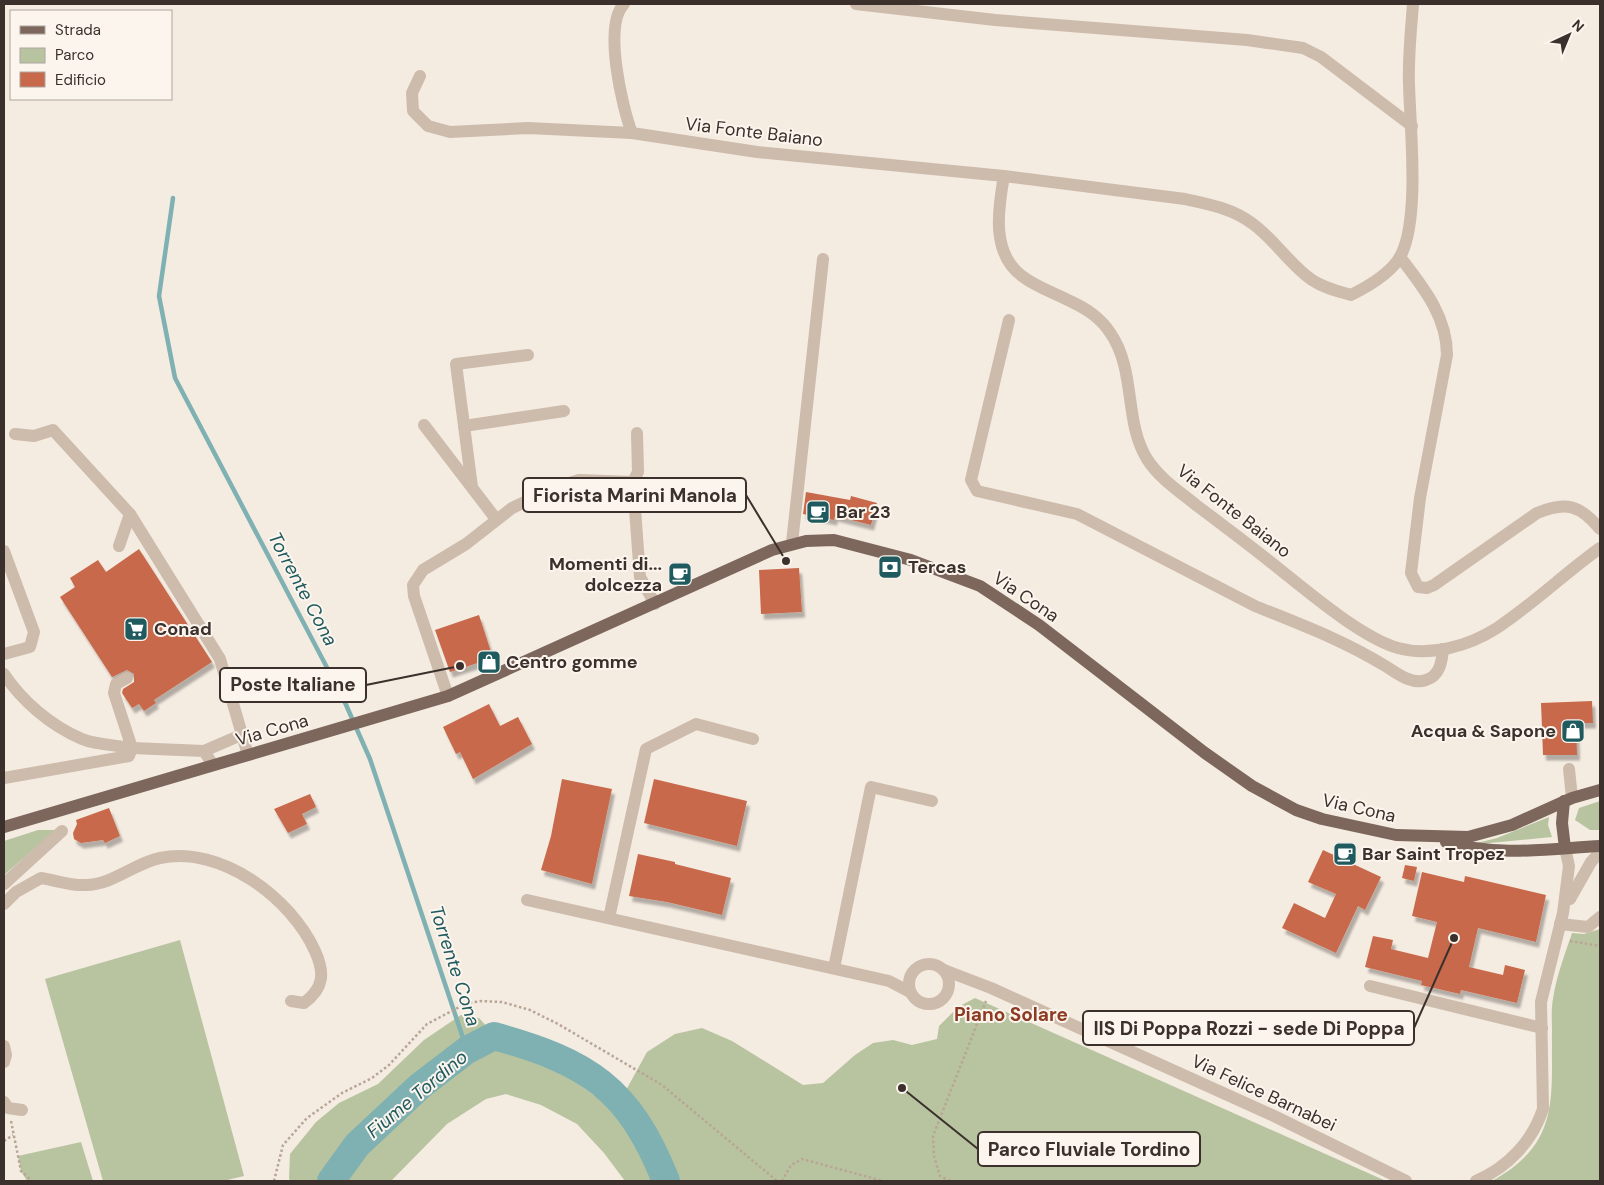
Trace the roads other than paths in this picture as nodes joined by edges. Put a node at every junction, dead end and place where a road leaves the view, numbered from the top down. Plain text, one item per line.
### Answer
1 (624, 4) edge
2 (856, 4) edge
3 (1413, 4) edge
4 (420, 76) dead end
5 (1412, 126) junction
6 (632, 133) junction
7 (1004, 176) junction
8 (1400, 257) junction
9 (823, 259) dead end
10 (1009, 320) dead end
11 (528, 354) dead end
12 (564, 411) dead end
13 (424, 425) dead end
14 (464, 426) junction
15 (637, 433) dead end
16 (15, 434) dead end
17 (633, 482) junction
18 (472, 487) junction
19 (130, 514) junction
20 (496, 519) junction
21 (1600, 529) edge
22 (792, 543) junction
23 (119, 546) dead end
24 (1600, 548) edge
25 (4, 551) edge
26 (654, 604) junction
27 (1443, 649) junction
28 (4, 654) edge
29 (4, 674) edge
30 (127, 678) dead end
31 (442, 698) junction
32 (242, 735) junction
33 (752, 739) dead end
34 (132, 748) junction
35 (204, 751) junction
36 (248, 755) junction
37 (212, 765) junction
38 (1569, 769) dead end
39 (4, 778) edge
40 (1600, 790) edge
41 (1568, 799) junction
42 (932, 802) dead end
43 (4, 827) edge
44 (62, 831) dead end
45 (1429, 838) junction
46 (1600, 846) edge
47 (1566, 848) junction
48 (1600, 852) edge
49 (4, 884) edge
50 (527, 900) dead end
51 (4, 904) edge
52 (1600, 917) edge
53 (609, 918) junction
54 (1562, 918) junction
55 (834, 968) junction
56 (944, 970) junction
57 (910, 976) junction
58 (969, 980) junction
59 (889, 981) junction
60 (1370, 986) dead end
61 (949, 991) junction
62 (910, 992) junction
63 (291, 1001) dead end
64 (1542, 1028) junction
65 (4, 1046) edge
66 (4, 1062) edge
67 (6, 1105) edge
68 (22, 1110) dead end
69 (1406, 1181) edge
70 (1476, 1181) edge

1 - 6 street
2 - 5 street
3 - 5 street, Via Fonte Baiano
4 - 6 street, Via Fonte Baiano
5 - 8 street, Via Fonte Baiano
6 - 7 street, Via Fonte Baiano
7 - 8 street, Via Fonte Baiano
7 - 27 street, Via Fonte Baiano
8 - 21 street
9 - 22 street
10 - 27 street
11 - 14 street
12 - 14 street
13 - 18 street
14 - 18 street
15 - 17 street
16 - 19 street
17 - 20 street
17 - 26 street
18 - 20 street
19 - 23 street
19 - 32 street
20 - 31 street
22 - 26 main road, Via Cona
22 - 45 main road, Via Cona
24 - 27 street, Via Fonte Baiano
25 - 28 street
26 - 31 main road, Via Cona
29 - 34 street
30 - 34 street
31 - 36 main road, Via Cona
32 - 35 street
32 - 36 street
33 - 53 street
34 - 35 street
34 - 39 street
35 - 37 street
36 - 37 main road, Via Cona
37 - 43 main road, Via Cona
38 - 41 street
40 - 41 main road, Via Cona
41 - 45 main road, Via Cona
41 - 47 main road
42 - 55 street
44 - 49 street
45 - 47 main road, Via Cona
46 - 47 main road, Via Cona
47 - 54 street
48 - 54 street
50 - 53 street
51 - 63 street
52 - 54 street
53 - 55 street
54 - 64 street
55 - 59 street
56 - 57 street
56 - 58 street, Via Felice Barnabei
56 - 61 street
57 - 59 street
57 - 62 street
58 - 61 street
58 - 69 street, Via Felice Barnabei
59 - 62 street
60 - 64 street
61 - 62 street
64 - 70 street
65 - 66 street
67 - 68 street

